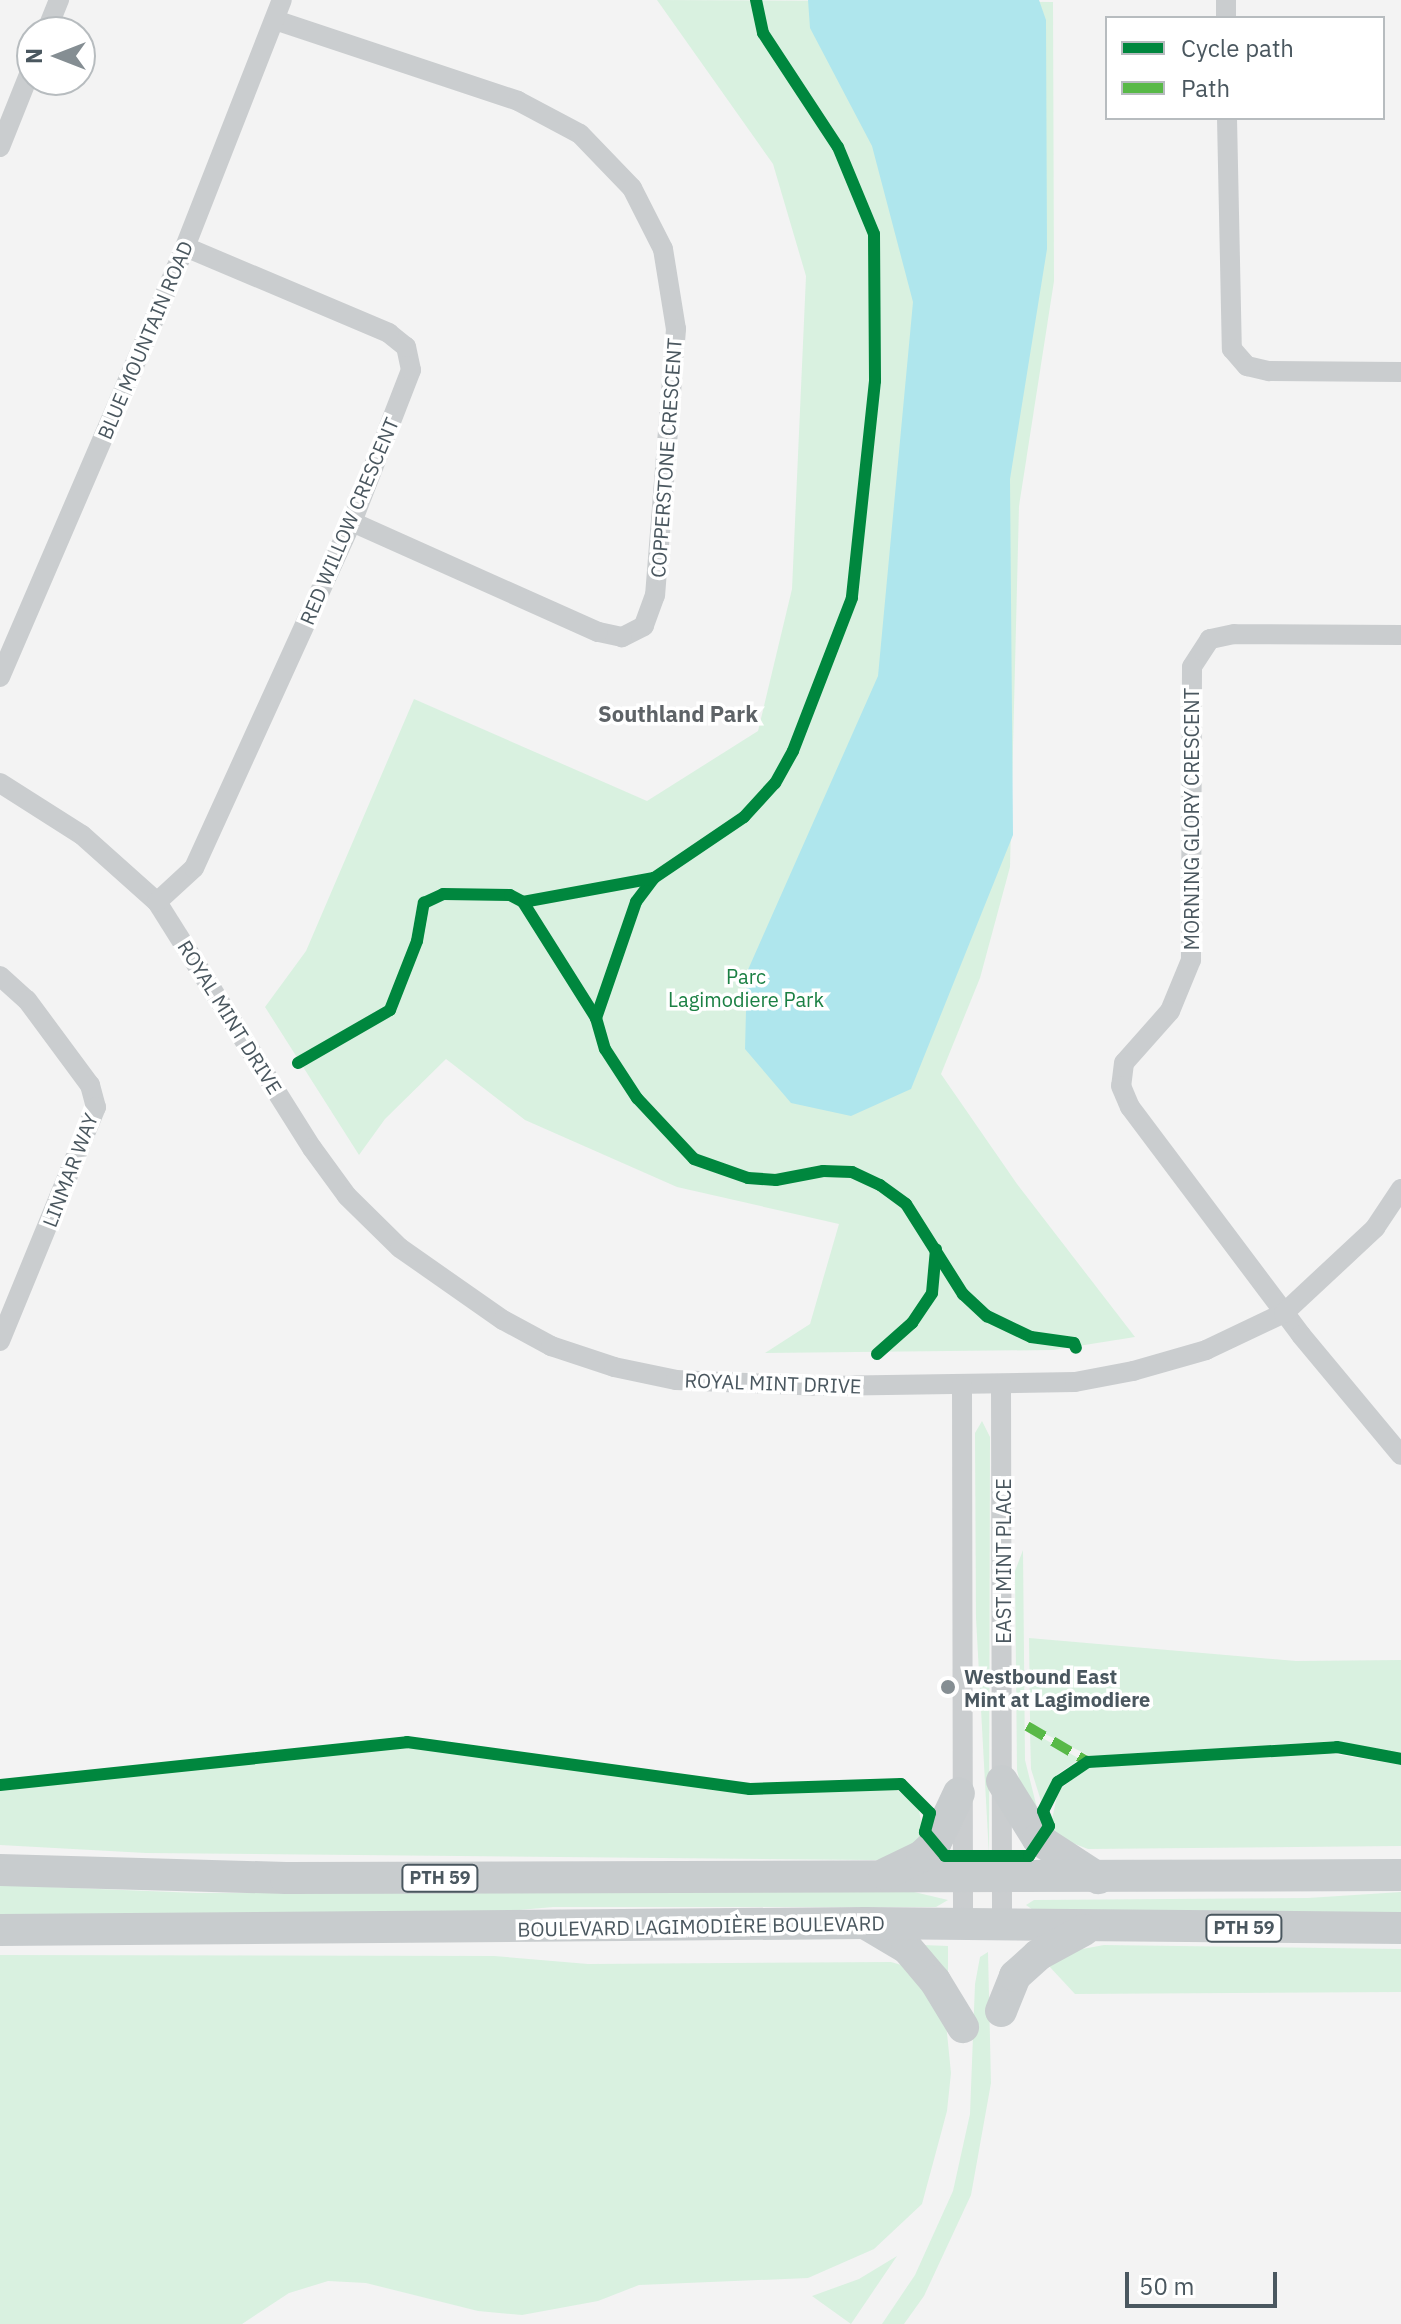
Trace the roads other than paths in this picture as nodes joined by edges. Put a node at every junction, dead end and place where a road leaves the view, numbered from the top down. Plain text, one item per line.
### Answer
1 (278, 10) edge
2 (20, 96) edge
3 (1227, 120) edge
4 (0, 147) edge
5 (185, 247) junction
6 (1401, 372) edge
7 (352, 522) junction
8 (1401, 635) edge
9 (0, 677) edge
10 (0, 783) edge
11 (157, 902) junction
12 (0, 976) edge
13 (1401, 1189) edge
14 (1284, 1313) junction
15 (0, 1341) edge
16 (1001, 1385) junction
17 (962, 1386) junction
18 (1401, 1455) edge
19 (1002, 1781) junction
20 (959, 1793) junction
21 (0, 1870) edge
22 (1401, 1875) edge
23 (880, 1877) junction
24 (963, 1877) junction
25 (1002, 1878) junction
26 (1098, 1878) junction
27 (865, 1923) junction
28 (963, 1924) junction
29 (1002, 1928) junction
30 (1401, 1928) edge
31 (1087, 1929) junction
32 (0, 1930) edge
33 (1001, 2011) dead end
34 (963, 2027) dead end

1 - 5 street, BLUE MOUNTAIN ROAD
1 - 7 street, COPPERSTONE CRESCENT
2 - 4 street
3 - 6 street
5 - 7 street, RED WILLOW CRESCENT
5 - 9 street, BLUE MOUNTAIN ROAD
7 - 11 street, RED WILLOW CRESCENT
8 - 14 street, MORNING GLORY CRESCENT
10 - 11 street, ROYAL MINT DRIVE
11 - 17 street, ROYAL MINT DRIVE
12 - 15 street, LINMAR WAY
13 - 14 street, ROYAL MINT DRIVE
14 - 16 street, ROYAL MINT DRIVE
14 - 18 street, MORNING GLORY CRESCENT
16 - 17 street, ROYAL MINT DRIVE
16 - 19 street, EAST MINT PLACE
17 - 20 street, EAST MINT PLACE
19 - 25 street, EAST MINT PLACE
19 - 26 main road
20 - 23 main road
20 - 24 street, EAST MINT PLACE
21 - 23 main road, PTH 59
22 - 26 main road, PTH 59
23 - 24 main road, PTH 59
24 - 25 main road, PTH 59
24 - 28 street, EAST MINT PLACE
25 - 26 main road, PTH 59
25 - 29 street, EAST MINT PLACE
27 - 28 main road, BOULEVARD LAGIMODIÈRE BOULEVARD / PTH 59
27 - 32 main road, BOULEVARD LAGIMODIÈRE BOULEVARD / PTH 59
27 - 34 main road
28 - 29 main road, BOULEVARD LAGIMODIÈRE BOULEVARD / PTH 59
29 - 31 main road, BOULEVARD LAGIMODIÈRE BOULEVARD / PTH 59
30 - 31 main road, BOULEVARD LAGIMODIÈRE BOULEVARD / PTH 59
31 - 33 main road

